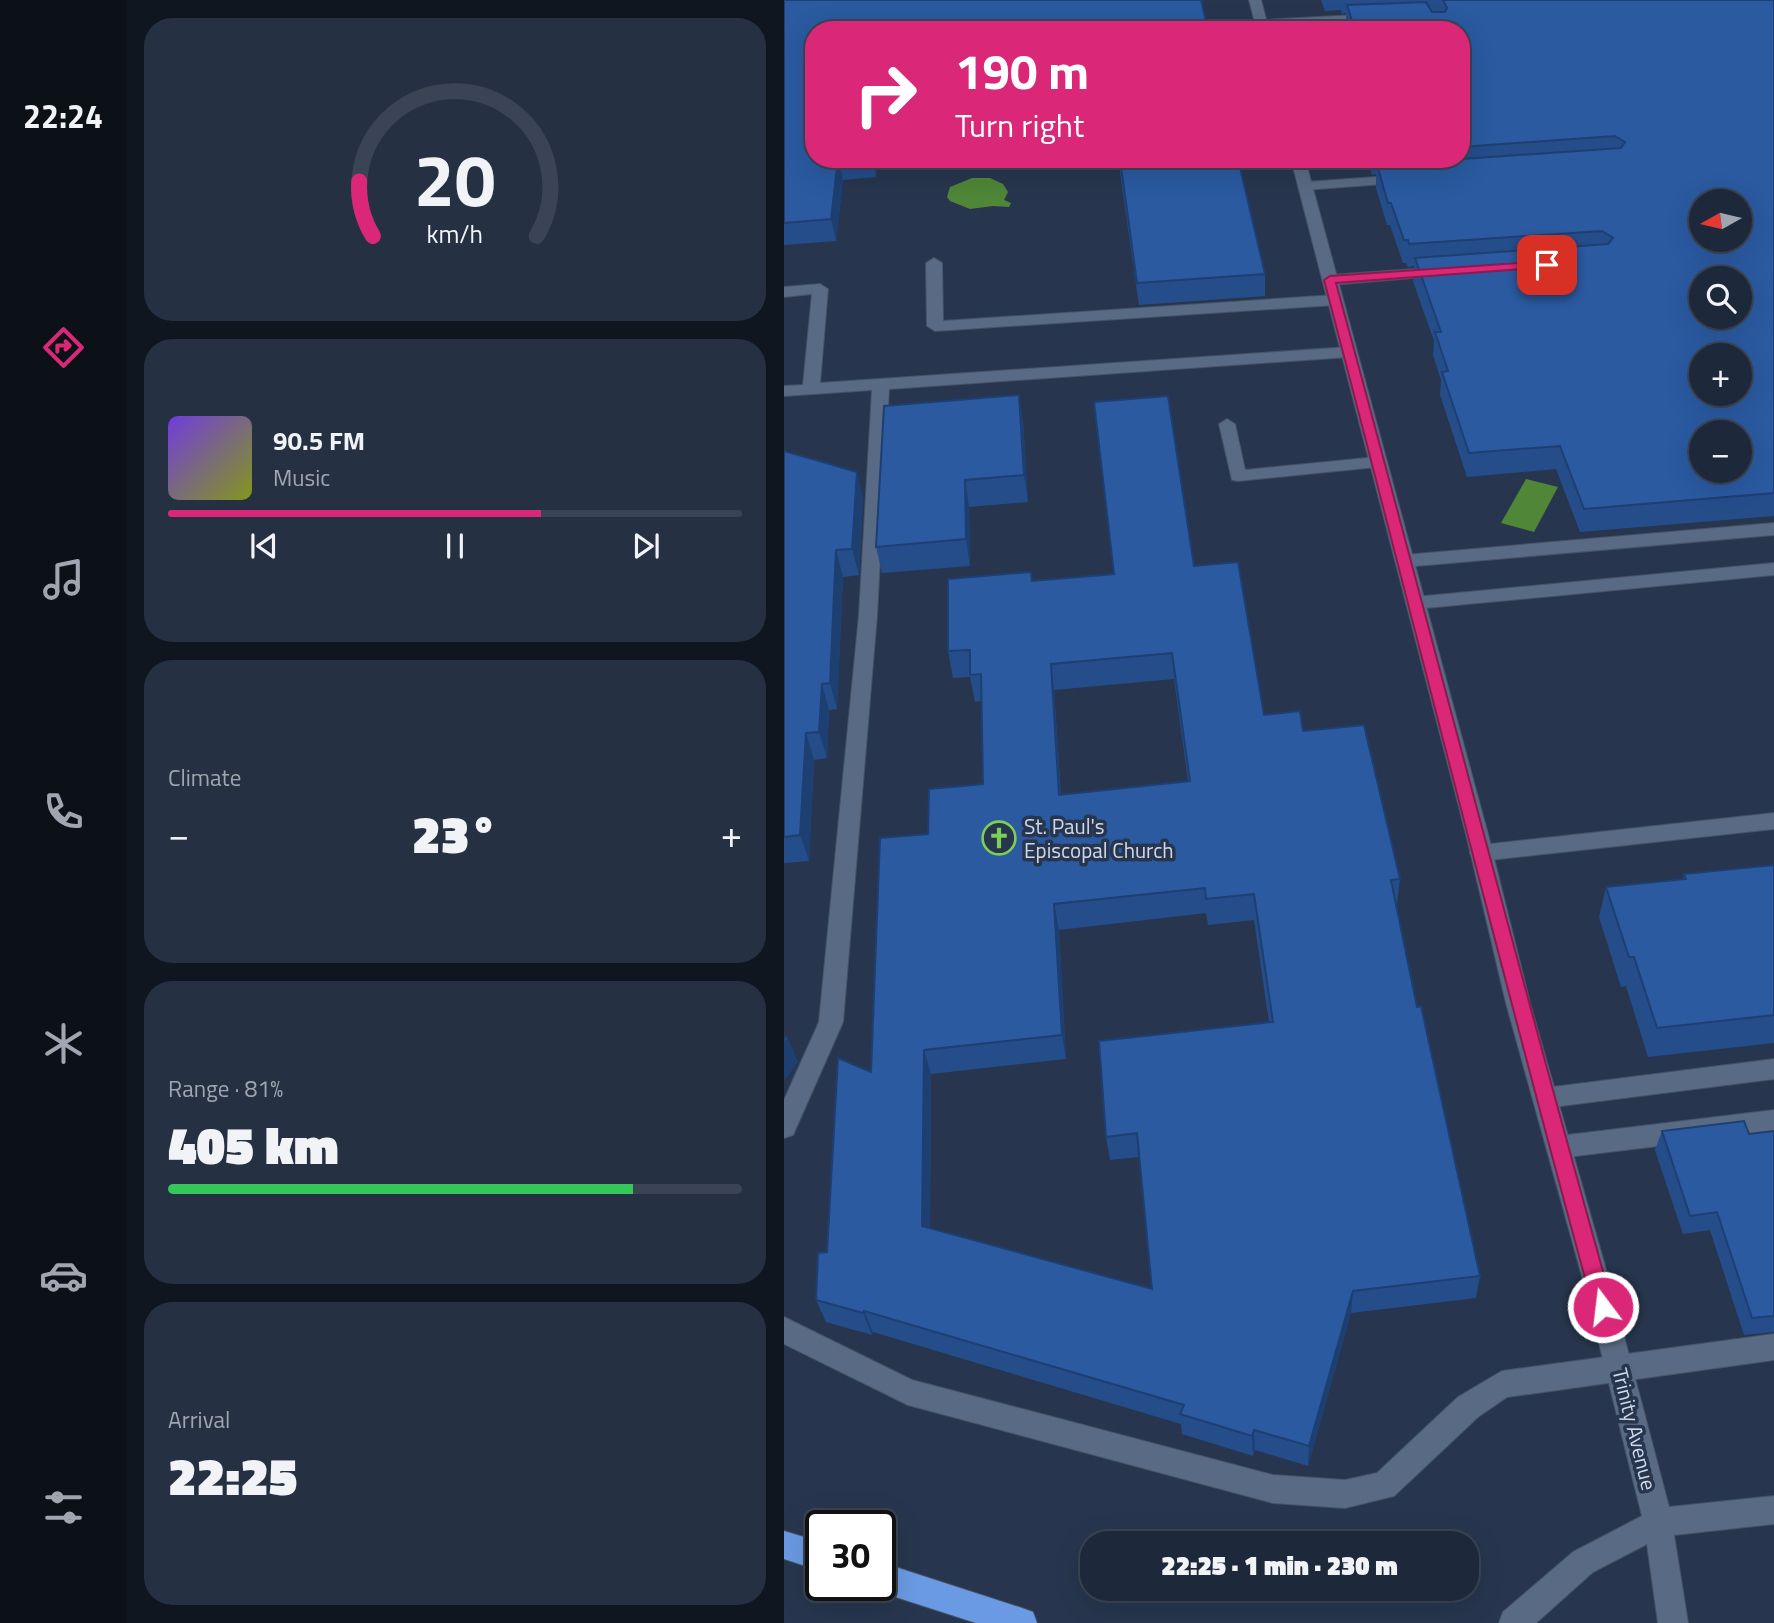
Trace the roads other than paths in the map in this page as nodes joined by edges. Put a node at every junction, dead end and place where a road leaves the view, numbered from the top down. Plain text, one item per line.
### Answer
1 (1255, 0) edge
2 (1389, 18) edge
3 (1260, 21) edge
4 (1347, 21) edge
5 (1300, 168) edge
6 (1422, 178) edge
7 (1305, 186) junction
8 (934, 263) dead end
9 (1462, 270) edge
10 (1332, 290) junction
11 (784, 292) edge
12 (1349, 352) junction
13 (881, 384) junction
14 (811, 389) junction
15 (784, 391) edge
16 (1227, 424) dead end
17 (1377, 462) junction
18 (1774, 529) edge
19 (1404, 561) junction
20 (1774, 569) edge
21 (1415, 603) junction
22 (1774, 821) edge
23 (1481, 853) junction
24 (1774, 1069) edge
25 (1545, 1098) junction
26 (1774, 1121) edge
27 (784, 1128) edge
28 (1559, 1147) junction
29 (784, 1330) edge
30 (1774, 1347) edge
31 (1619, 1369) junction
32 (1774, 1510) edge
33 (1658, 1523) junction
34 (784, 1545) edge
35 (805, 1552) edge
36 (896, 1582) edge
37 (1022, 1623) edge
38 (1514, 1623) edge
39 (1673, 1623) edge

1 - 3 street
2 - 4 street
5 - 7 street, Trinity Avenue
6 - 7 street
7 - 10 street, Trinity Avenue
8 - 10 street
9 - 10 street
10 - 12 street, Trinity Avenue
11 - 14 street
12 - 13 street
12 - 17 street, Trinity Avenue
13 - 14 street
13 - 27 street
14 - 15 street
16 - 17 street
17 - 19 street, Trinity Avenue
18 - 19 street
19 - 21 street, Trinity Avenue
20 - 21 street
21 - 23 street, Trinity Avenue
22 - 23 street
23 - 25 street, Trinity Avenue
24 - 25 street
25 - 28 street, Trinity Avenue
26 - 28 street
28 - 31 street, Trinity Avenue
29 - 31 street
30 - 31 street
31 - 33 street, Trinity Avenue
32 - 33 street
33 - 38 street
33 - 39 street, Trinity Avenue
34 - 35 highway
36 - 37 highway

